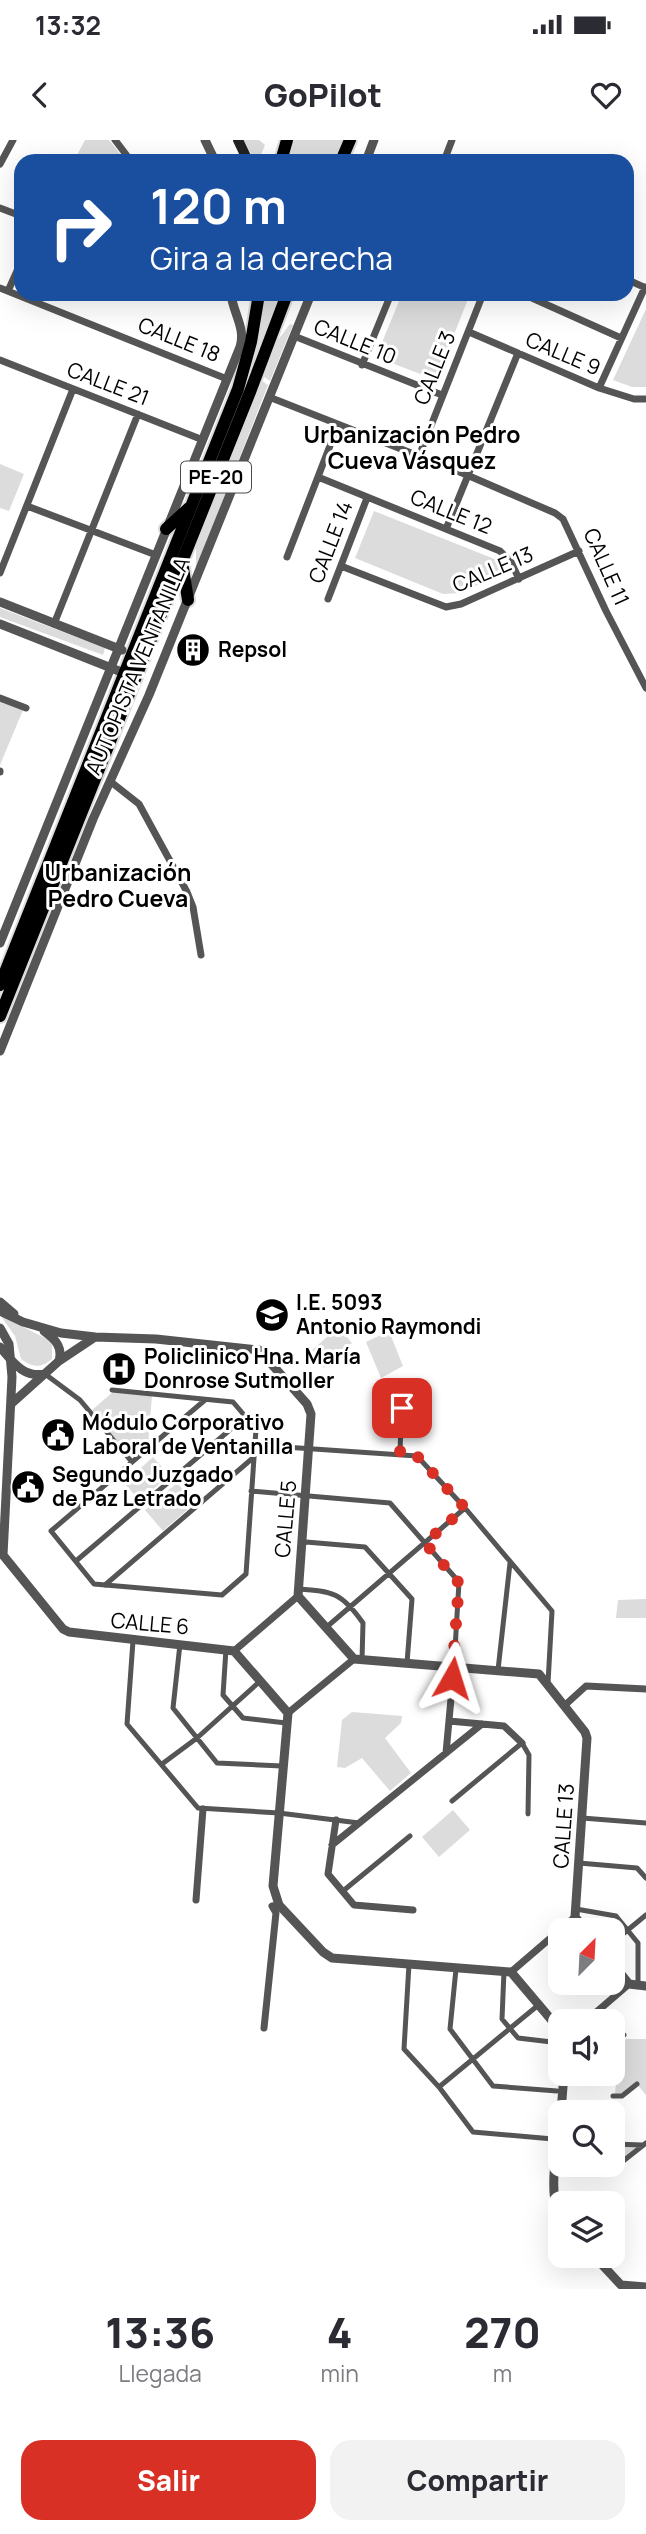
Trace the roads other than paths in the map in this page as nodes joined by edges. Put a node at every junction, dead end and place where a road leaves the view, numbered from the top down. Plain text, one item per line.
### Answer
1 (13, 140) edge
2 (115, 140) edge
3 (126, 154) edge
4 (0, 164) edge
5 (14, 274) edge
6 (645, 288) edge
7 (4, 290) edge
8 (32, 301) edge
9 (233, 301) edge
10 (258, 301) edge
11 (284, 301) edge
12 (309, 301) edge
13 (387, 301) edge
14 (480, 301) edge
15 (539, 301) edge
16 (468, 332) junction
17 (294, 336) junction
18 (621, 338) junction
19 (518, 354) junction
20 (0, 360) edge
21 (362, 365) junction
22 (227, 379) junction
23 (598, 388) junction
24 (73, 389) junction
25 (442, 395) junction
26 (270, 397) junction
27 (646, 399) edge
28 (138, 414) junction
29 (338, 425) junction
30 (203, 440) junction
31 (419, 456) junction
32 (467, 475) junction
33 (318, 477) junction
34 (367, 498) junction
35 (192, 505) junction
36 (27, 506) junction
37 (166, 529) junction
38 (446, 529) junction
39 (93, 530) junction
40 (579, 551) junction
41 (156, 555) junction
42 (287, 557) dead end
43 (182, 562) junction
44 (341, 566) junction
45 (0, 573) edge
46 (519, 579) junction
47 (328, 599) dead end
48 (188, 600) junction
49 (0, 602) edge
50 (0, 624) edge
51 (54, 624) junction
52 (119, 649) junction
53 (138, 657) junction
54 (111, 668) junction
55 (131, 675) junction
56 (646, 688) edge
57 (0, 698) edge
58 (26, 708) dead end
59 (111, 782) junction
60 (3, 926) edge
61 (0, 943) edge
62 (201, 955) dead end
63 (1, 981) edge
64 (0, 1016) edge
65 (0, 1052) edge
66 (0, 1301) edge
67 (0, 1311) edge
68 (23, 1322) junction
69 (0, 1328) edge
70 (41, 1328) junction
71 (94, 1337) junction
72 (0, 1347) edge
73 (11, 1360) junction
74 (58, 1361) junction
75 (45, 1374) junction
76 (402, 1387) dead end
77 (112, 1390) dead end
78 (205, 1399) junction
79 (11, 1404) junction
80 (245, 1417) junction
81 (255, 1445) junction
82 (310, 1448) junction
83 (400, 1454) junction
84 (254, 1458) junction
85 (131, 1461) junction
86 (251, 1491) junction
87 (306, 1494) junction
88 (465, 1508) junction
89 (425, 1543) junction
90 (301, 1546) junction
91 (75, 1561) junction
92 (510, 1563) junction
93 (390, 1572) junction
94 (105, 1586) junction
95 (298, 1592) junction
96 (350, 1606) junction
97 (329, 1625) dead end
98 (133, 1641) junction
99 (180, 1644) junction
100 (230, 1650) junction
101 (358, 1659) junction
102 (407, 1663) junction
103 (454, 1666) junction
104 (498, 1670) junction
105 (258, 1683) dead end
106 (548, 1684) junction
107 (646, 1689) edge
108 (232, 1706) junction
109 (564, 1706) junction
110 (287, 1718) junction
111 (449, 1721) junction
112 (482, 1724) junction
113 (197, 1738) junction
114 (522, 1743) junction
115 (446, 1753) junction
116 (162, 1764) junction
117 (282, 1766) junction
118 (452, 1801) dead end
119 (200, 1808) junction
120 (279, 1813) junction
121 (528, 1814) dead end
122 (582, 1818) junction
123 (335, 1820) junction
124 (359, 1823) junction
125 (646, 1823) edge
126 (410, 1836) dead end
127 (332, 1845) junction
128 (579, 1863) junction
129 (646, 1878) edge
130 (343, 1891) junction
131 (196, 1899) dead end
132 (276, 1905) junction
133 (413, 1910) dead end
134 (576, 1913) junction
135 (646, 1915) edge
136 (579, 1918) edge
137 (628, 1930) junction
138 (625, 1932) edge
139 (409, 1964) junction
140 (456, 1969) junction
141 (507, 1972) junction
142 (638, 1985) edge
143 (536, 2007) dead end
144 (603, 2009) edge
145 (548, 2017) edge
146 (264, 2028) dead end
147 (510, 2028) junction
148 (548, 2042) edge
149 (472, 2060) junction
150 (637, 2084) dead end
151 (439, 2087) junction
152 (557, 2091) dead end
153 (613, 2096) dead end
154 (548, 2138) edge
155 (625, 2144) edge
156 (644, 2144) edge
157 (625, 2159) edge
158 (605, 2268) edge
159 (646, 2287) edge

1 - 4 street
2 - 3 street
5 - 7 street
6 - 18 street
8 - 22 street, CALLE 18
9 - 22 street, AUTOPISTA VENTANILLA
10 - 35 highway, PE-20
11 - 43 highway, PE-20
12 - 17 street, AUTOPISTA VENTANILLA
13 - 21 street
14 - 16 street, CALLE 3
15 - 18 street
16 - 19 street, CALLE 9
16 - 25 street, CALLE 3
17 - 21 street, CALLE 10
17 - 26 street, AUTOPISTA VENTANILLA
18 - 23 street
19 - 23 street, CALLE 9
19 - 32 street
20 - 24 street, CALLE 21
21 - 25 street, CALLE 10
22 - 30 street, AUTOPISTA VENTANILLA
23 - 27 street, CALLE 9
24 - 28 street, CALLE 21
24 - 36 street
25 - 31 street, CALLE 3
26 - 29 street, CALLE 11
26 - 48 street, AUTOPISTA VENTANILLA
28 - 30 street, CALLE 21
28 - 39 street
29 - 31 street, CALLE 11
29 - 33 street
30 - 37 street, AUTOPISTA VENTANILLA
31 - 32 street, CALLE 11
32 - 38 street
32 - 40 street, CALLE 11
33 - 34 street, CALLE 12
33 - 42 street
34 - 38 street, CALLE 12
34 - 44 street, CALLE 14
35 - 37 highway
35 - 53 highway, PE-20
36 - 39 street
36 - 45 street
37 - 41 street, AUTOPISTA VENTANILLA
38 - 46 street, CALLE 12
39 - 41 street
39 - 51 street
40 - 46 street, CALLE 13
40 - 56 street, CALLE 11
41 - 52 street, AUTOPISTA VENTANILLA
43 - 48 highway
43 - 53 highway, PE-20
44 - 46 street, CALLE 13
44 - 47 street, CALLE 14
48 - 59 street, AUTOPISTA VENTANILLA
49 - 51 street
50 - 54 street
51 - 52 street
52 - 53 street
52 - 54 street, AUTOPISTA VENTANILLA
53 - 55 highway, AUTOPISTA VENTANILLA / PE-20
54 - 55 street
54 - 60 street, AUTOPISTA VENTANILLA
55 - 63 highway, AUTOPISTA VENTANILLA / PE-20
55 - 64 highway, AUTOPISTA VENTANILLA / PE-20
57 - 58 street
59 - 62 street
59 - 65 street, AUTOPISTA VENTANILLA
60 - 61 street, AUTOPISTA VENTANILLA
66 - 68 street
67 - 68 street
68 - 70 street
69 - 73 street
70 - 71 street
70 - 74 street
71 - 74 street
71 - 82 street, CALLE 5
72 - 73 street
73 - 75 street
73 - 79 street
74 - 75 street
75 - 79 street
75 - 85 street
76 - 83 street
77 - 78 street
78 - 80 street
78 - 85 street
79 - 98 street, CALLE 6
80 - 81 street
80 - 91 street
81 - 82 street
81 - 84 street
82 - 83 street
82 - 87 street, CALLE 5
83 - 88 street
84 - 86 street
84 - 94 street
85 - 91 street
86 - 87 street
86 - 94 street
87 - 89 street
87 - 90 street, CALLE 5
88 - 89 street
88 - 92 street
89 - 93 street
89 - 103 street
90 - 93 street
90 - 95 street, CALLE 5
91 - 94 street
92 - 104 street
92 - 106 street
93 - 96 street
93 - 102 street
95 - 96 street
95 - 100 street
95 - 101 street
96 - 97 street
96 - 101 street
98 - 99 street, CALLE 6
98 - 116 street
99 - 100 street, CALLE 6
99 - 113 street
100 - 108 street
100 - 110 street
101 - 102 street
101 - 110 street
102 - 103 street
103 - 104 street
103 - 111 street
104 - 106 street
105 - 108 street
106 - 109 street
107 - 109 street
108 - 110 street
108 - 113 street
109 - 122 street, CALLE 13
110 - 117 street
111 - 112 street
111 - 115 street
112 - 114 street
112 - 115 street
113 - 116 street
113 - 117 street
114 - 118 street
114 - 121 street
115 - 124 street
116 - 119 street
117 - 120 street
119 - 120 street
119 - 131 street
120 - 123 street
120 - 132 street
122 - 125 street
122 - 128 street, CALLE 13
123 - 124 street
123 - 127 street
124 - 127 street
126 - 130 street
127 - 130 street
128 - 129 street
128 - 134 street, CALLE 13
130 - 133 street
132 - 139 street
132 - 146 street
134 - 136 street
134 - 137 street
134 - 141 street
135 - 137 street
137 - 138 street
137 - 142 street
139 - 140 street
139 - 151 street
140 - 141 street
140 - 149 street
141 - 145 street
141 - 147 street
142 - 144 street
143 - 147 street
147 - 148 street
147 - 149 street
149 - 151 street
149 - 152 street
150 - 153 street
151 - 154 street
155 - 156 street
156 - 157 street
158 - 159 street

